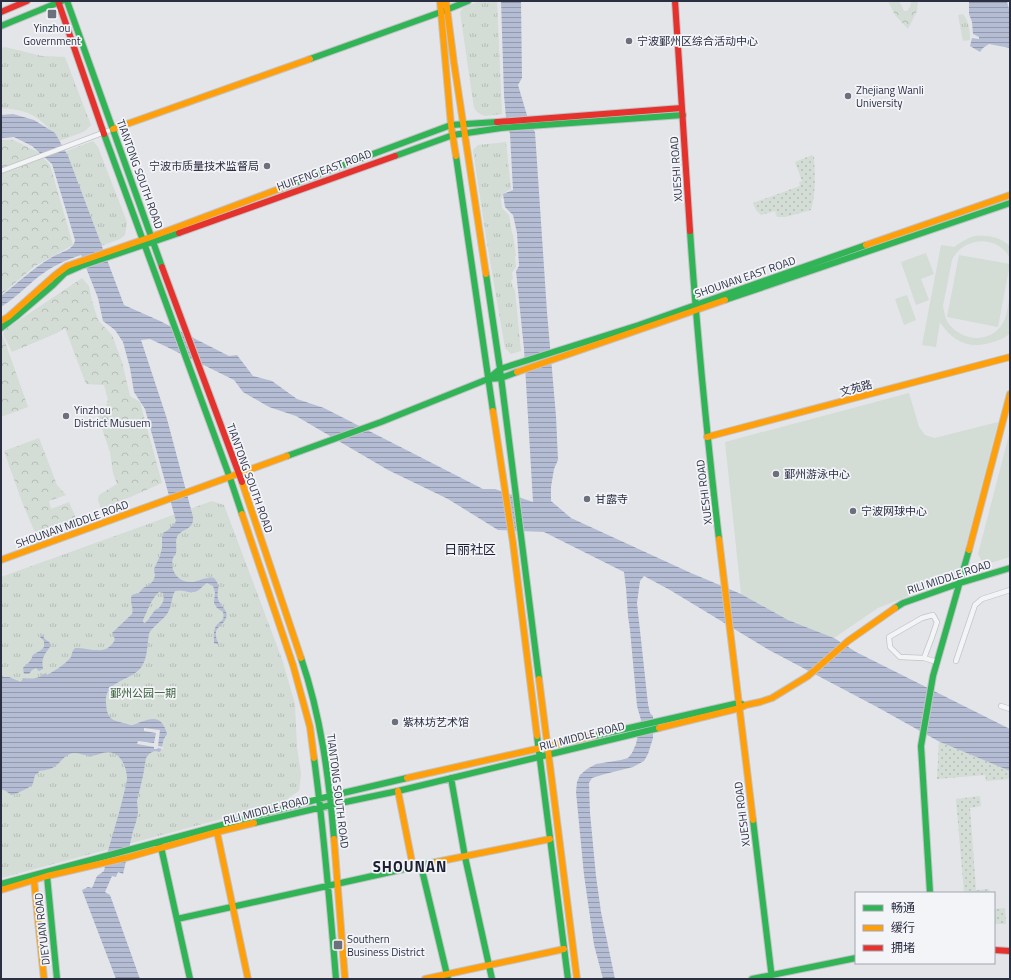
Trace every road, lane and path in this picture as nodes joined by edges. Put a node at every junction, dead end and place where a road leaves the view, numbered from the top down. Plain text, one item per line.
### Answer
1 (27, 1) edge
2 (60, 1) edge
3 (67, 1) edge
4 (440, 1) edge
5 (446, 1) edge
6 (468, 1) edge
7 (675, 1) edge
8 (447, 10) junction
9 (1, 12) edge
10 (441, 12) junction
11 (1, 26) edge
12 (682, 112) junction
13 (463, 124) junction
14 (451, 125) junction
15 (113, 129) junction
16 (103, 132) junction
17 (464, 133) junction
18 (453, 135) junction
19 (1, 171) edge
20 (1010, 195) edge
21 (1010, 202) edge
22 (152, 240) junction
23 (144, 242) junction
24 (81, 264) junction
25 (695, 308) junction
26 (1, 321) edge
27 (1, 328) edge
28 (1010, 357) edge
29 (500, 369) junction
30 (488, 378) junction
31 (501, 378) junction
32 (1010, 394) edge
33 (707, 438) junction
34 (239, 474) junction
35 (230, 478) junction
36 (1, 560) edge
37 (1010, 568) edge
38 (960, 583) junction
39 (1010, 590) edge
40 (924, 658) junction
41 (956, 661) dead end
42 (938, 662) junction
43 (742, 706) junction
44 (1001, 706) dead end
45 (1010, 709) edge
46 (628, 732) junction
47 (547, 746) junction
48 (539, 748) junction
49 (548, 755) junction
50 (540, 757) junction
51 (451, 778) junction
52 (398, 791) junction
53 (330, 796) junction
54 (320, 799) junction
55 (331, 805) junction
56 (321, 807) junction
57 (217, 832) junction
58 (550, 839) junction
59 (161, 847) junction
60 (130, 853) junction
61 (465, 857) junction
62 (102, 860) junction
63 (421, 866) junction
64 (413, 867) junction
65 (47, 876) junction
66 (34, 878) junction
67 (338, 883) junction
68 (1, 884) edge
69 (329, 885) junction
70 (1, 890) edge
71 (930, 892) edge
72 (232, 906) junction
73 (176, 919) junction
74 (564, 949) junction
75 (995, 950) edge
76 (1010, 951) edge
77 (855, 958) edge
78 (488, 965) junction
79 (447, 977) edge
80 (772, 977) edge
81 (44, 979) edge
82 (57, 979) edge
83 (190, 979) edge
84 (248, 979) edge
85 (336, 979) edge
86 (345, 979) edge
87 (425, 979) edge
88 (492, 979) edge
89 (568, 979) edge
90 (576, 979) edge
91 (752, 979) edge

1 - 9 main road
2 - 11 main road
2 - 16 main road, TIANTONG SOUTH ROAD
3 - 15 main road, TIANTONG SOUTH ROAD
4 - 10 main road
5 - 8 main road
6 - 8 main road
7 - 12 main road, XUESHI ROAD
8 - 10 main road
8 - 13 main road
10 - 14 main road
10 - 15 main road
12 - 13 main road, HUIFENG EAST ROAD
12 - 17 main road, HUIFENG EAST ROAD
12 - 25 main road, XUESHI ROAD
13 - 14 main road, HUIFENG EAST ROAD
13 - 17 main road
14 - 18 main road
14 - 22 main road, HUIFENG EAST ROAD
15 - 16 street
15 - 22 main road, TIANTONG SOUTH ROAD
16 - 19 street
16 - 23 main road, TIANTONG SOUTH ROAD
17 - 18 main road, HUIFENG EAST ROAD
17 - 29 main road
18 - 22 main road, HUIFENG EAST ROAD
18 - 30 main road
20 - 25 main road, SHOUNAN EAST ROAD
21 - 25 main road, SHOUNAN EAST ROAD
22 - 23 main road, HUIFENG EAST ROAD
22 - 34 main road, TIANTONG SOUTH ROAD
23 - 24 main road, HUIFENG EAST ROAD
23 - 35 main road, TIANTONG SOUTH ROAD
24 - 26 main road, HUIFENG EAST ROAD
24 - 27 main road, HUIFENG EAST ROAD
25 - 29 main road, SHOUNAN EAST ROAD
25 - 31 main road, SHOUNAN EAST ROAD
25 - 33 main road, XUESHI ROAD
28 - 33 main road, 文苑路
29 - 30 main road, SHOUNAN EAST ROAD
29 - 31 main road
30 - 31 main road
30 - 34 main road
30 - 48 main road
31 - 47 main road
32 - 38 main road
33 - 43 main road, XUESHI ROAD
34 - 35 main road
34 - 53 main road, TIANTONG SOUTH ROAD
35 - 36 main road, SHOUNAN MIDDLE ROAD
35 - 54 main road, TIANTONG SOUTH ROAD
37 - 38 main road, RILI MIDDLE ROAD
38 - 42 main road
38 - 43 main road, RILI MIDDLE ROAD
39 - 41 street
40 - 40 street
40 - 42 street
42 - 71 main road
43 - 46 main road, RILI MIDDLE ROAD
43 - 80 main road, XUESHI ROAD
44 - 45 street
46 - 47 main road, RILI MIDDLE ROAD
46 - 49 main road, RILI MIDDLE ROAD
47 - 48 main road, RILI MIDDLE ROAD
47 - 49 main road
48 - 50 main road
48 - 53 main road, RILI MIDDLE ROAD
49 - 50 main road, RILI MIDDLE ROAD
49 - 90 main road
50 - 51 main road, RILI MIDDLE ROAD
50 - 58 main road
51 - 52 main road, RILI MIDDLE ROAD
51 - 61 main road
52 - 55 main road, RILI MIDDLE ROAD
52 - 64 main road
53 - 54 main road, RILI MIDDLE ROAD
53 - 55 main road, TIANTONG SOUTH ROAD
54 - 56 main road, TIANTONG SOUTH ROAD
54 - 60 main road, RILI MIDDLE ROAD
55 - 56 main road, RILI MIDDLE ROAD
55 - 67 main road, TIANTONG SOUTH ROAD
56 - 57 main road, RILI MIDDLE ROAD
56 - 69 main road, TIANTONG SOUTH ROAD
57 - 59 main road, RILI MIDDLE ROAD
57 - 72 main road
58 - 61 main road
58 - 74 main road
59 - 60 main road, RILI MIDDLE ROAD
59 - 73 main road
60 - 62 main road
61 - 63 main road
61 - 78 main road
62 - 65 main road
62 - 66 main road
63 - 64 main road
63 - 79 main road
64 - 67 main road
65 - 66 main road
65 - 82 main road, DIEYUAN ROAD
66 - 68 main road
66 - 70 main road
66 - 81 main road, DIEYUAN ROAD
67 - 69 main road
67 - 86 main road, TIANTONG SOUTH ROAD
69 - 72 main road
69 - 85 main road, TIANTONG SOUTH ROAD
72 - 73 main road
72 - 84 main road
73 - 83 main road
74 - 78 main road
74 - 89 main road
75 - 76 main road
77 - 80 main road
78 - 79 main road
78 - 88 main road
79 - 87 main road
80 - 91 main road

